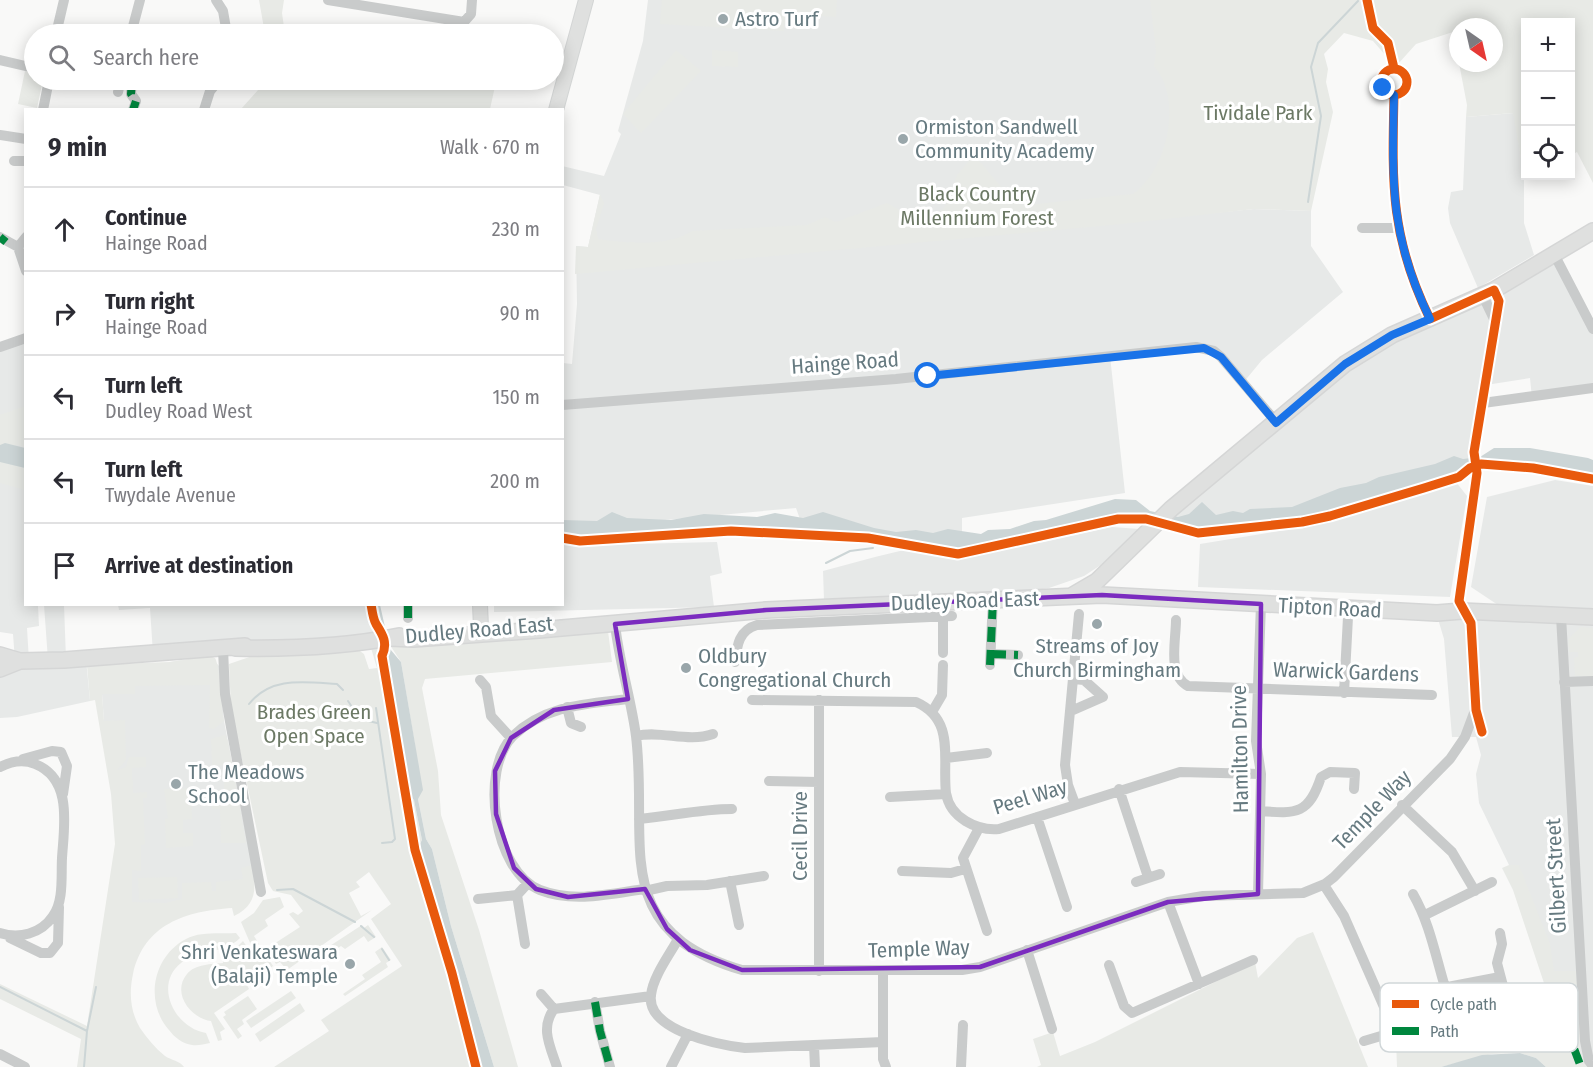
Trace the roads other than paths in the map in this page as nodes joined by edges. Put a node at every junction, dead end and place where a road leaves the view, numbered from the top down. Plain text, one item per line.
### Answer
1 (64, 0) edge
2 (140, 0) edge
3 (216, 0) edge
4 (328, 0) edge
5 (472, 0) edge
6 (586, 0) edge
7 (58, 24) edge
8 (134, 24) edge
9 (225, 24) edge
10 (0, 60) edge
11 (24, 66) edge
12 (564, 81) edge
13 (48, 90) edge
14 (132, 90) edge
15 (211, 90) edge
16 (561, 90) edge
17 (1394, 95) dead end
18 (43, 108) edge
19 (134, 108) edge
20 (205, 108) edge
21 (557, 108) edge
22 (0, 135) edge
23 (24, 139) edge
24 (14, 161) dead end
25 (24, 161) edge
26 (1362, 228) dead end
27 (1397, 228) junction
28 (1593, 231) edge
29 (3, 239) edge
30 (24, 240) edge
31 (18, 247) junction
32 (1554, 254) junction
33 (24, 265) edge
34 (1488, 292) junction
35 (1430, 319) junction
36 (1593, 329) edge
37 (24, 339) edge
38 (0, 347) edge
39 (1593, 388) edge
40 (1483, 403) junction
41 (564, 405) edge
42 (1276, 423) junction
43 (1122, 558) junction
44 (1099, 588) junction
45 (1067, 597) joint
46 (993, 599) junction
47 (1036, 599) junction
48 (1261, 604) junction
49 (408, 606) edge
50 (480, 606) edge
51 (1462, 611) junction
52 (863, 613) junction
53 (1078, 614) dead end
54 (1561, 616) junction
55 (767, 617) junction
56 (1348, 617) dead end
57 (1593, 617) edge
58 (408, 618) dead end
59 (1176, 620) dead end
60 (618, 621) junction
61 (479, 631) junction
62 (229, 649) junction
63 (943, 653) dead end
64 (991, 654) junction
65 (0, 655) edge
66 (1018, 655) dead end
67 (20, 661) junction
68 (735, 662) dead end
69 (943, 665) dead end
70 (990, 665) dead end
71 (0, 669) edge
72 (1074, 679) junction
73 (480, 680) dead end
74 (1593, 681) edge
75 (1564, 682) junction
76 (1258, 688) junction
77 (1344, 693) junction
78 (1432, 695) dead end
79 (628, 699) junction
80 (752, 700) dead end
81 (819, 700) junction
82 (567, 707) junction
83 (1071, 711) junction
84 (932, 712) junction
85 (581, 727) dead end
86 (713, 734) dead end
87 (636, 736) junction
88 (511, 738) junction
89 (987, 753) dead end
90 (946, 758) junction
91 (14, 762) junction
92 (0, 767) edge
93 (1261, 774) junction
94 (769, 781) dead end
95 (819, 782) junction
96 (1119, 789) junction
97 (1354, 789) dead end
98 (946, 794) junction
99 (62, 797) junction
100 (890, 797) dead end
101 (1075, 804) junction
102 (1402, 805) junction
103 (732, 809) dead end
104 (1261, 811) junction
105 (1037, 817) junction
106 (639, 819) junction
107 (979, 828) junction
108 (965, 869) junction
109 (902, 871) dead end
110 (764, 876) dead end
111 (730, 881) junction
112 (1136, 882) dead end
113 (1492, 882) dead end
114 (528, 883) junction
115 (1324, 885) junction
116 (645, 890) junction
117 (1475, 891) junction
118 (261, 892) dead end
119 (1258, 894) junction
120 (1413, 894) dead end
121 (517, 896) junction
122 (478, 899) dead end
123 (1168, 902) junction
124 (58, 906) junction
125 (1067, 907) dead end
126 (1425, 915) junction
127 (739, 925) dead end
128 (987, 931) dead end
129 (1, 933) edge
130 (1500, 933) dead end
131 (677, 941) junction
132 (525, 944) dead end
133 (1027, 950) junction
134 (1252, 960) dead end
135 (1109, 965) dead end
136 (883, 970) junction
137 (819, 971) junction
138 (1500, 977) junction
139 (1444, 983) edge
140 (1467, 983) edge
141 (1502, 983) edge
142 (1199, 984) junction
143 (541, 994) dead end
144 (651, 996) junction
145 (1380, 998) edge
146 (595, 1002) junction
147 (554, 1009) junction
148 (963, 1025) dead end
149 (1046, 1025) dead end
150 (688, 1034) junction
151 (1380, 1036) edge
152 (1364, 1041) dead end
153 (883, 1042) junction
154 (814, 1045) junction
155 (0, 1054) edge
156 (23, 1066) edge
157 (1593, 1066) edge
158 (557, 1067) edge
159 (610, 1067) edge
160 (672, 1067) edge
161 (815, 1067) edge
162 (886, 1067) edge
163 (961, 1067) edge

1 - 7 street
2 - 8 street
3 - 9 street
4 - 5 street
6 - 12 street
10 - 11 street
13 - 18 street
14 - 19 street
15 - 20 street
16 - 21 street
17 - 27 street
22 - 23 street
24 - 25 street
26 - 27 street
27 - 35 street
28 - 32 main road
29 - 31 street
30 - 31 street
31 - 33 street
32 - 34 main road
32 - 36 street
34 - 35 main road
34 - 40 street
35 - 42 main road
37 - 38 street
39 - 40 street
40 - 51 street
41 - 42 street, Hainge Road
42 - 43 main road
43 - 44 main road
43 - 47 main road
44 - 45 main road, Tipton Road
44 - 48 main road, Tipton Road
45 - 47 main road, Dudley Road East
46 - 47 main road, Dudley Road East
46 - 52 main road, Dudley Road East
46 - 64 street
48 - 51 main road, Tipton Road
48 - 76 street, Hamilton Drive
49 - 58 street
50 - 61 street
51 - 54 main road, Tipton Road
51 - 102 street, Temple Way
52 - 55 main road, Dudley Road East
52 - 63 street, Dudley Road East
53 - 72 street
54 - 57 main road, Tipton Road
54 - 75 street, Gilbert Street
55 - 60 main road, Dudley Road East
55 - 68 street, Dudley Road East
56 - 77 street
59 - 76 street, Warwick Gardens
60 - 61 main road, Dudley Road East
60 - 61 main road, Dudley Road East
60 - 79 street, Temple Way
61 - 62 main road, Dudley Road East
62 - 67 main road, Dudley Road East
62 - 118 street
64 - 66 street
64 - 70 street
65 - 67 main road, Dudley Road East
67 - 71 main road, Dudley Road East
69 - 84 street
72 - 83 street
72 - 83 street
73 - 88 street
74 - 75 street
75 - 157 street, Gilbert Street
76 - 77 street, Warwick Gardens
76 - 93 street, Hamilton Drive
77 - 78 street, Warwick Gardens
79 - 82 street
79 - 87 street, Temple Way
80 - 81 street
81 - 84 street
81 - 95 street, Cecil Drive
82 - 85 street
82 - 88 street
83 - 101 street
84 - 90 street
86 - 87 street
87 - 106 street, Temple Way
88 - 114 street
89 - 90 street
90 - 98 street
91 - 92 street
91 - 99 street
91 - 99 street
93 - 96 street, Peel Way
93 - 104 street, Hamilton Drive
94 - 95 street
95 - 137 street, Cecil Drive
96 - 101 street, Peel Way
96 - 112 street
97 - 104 street
98 - 100 street
98 - 107 street, Peel Way
99 - 124 street
101 - 105 street, Peel Way
102 - 115 street, Temple Way
102 - 117 street
103 - 106 street
104 - 119 street, Hamilton Drive
105 - 107 street, Peel Way
105 - 125 street
106 - 116 street, Temple Way
107 - 108 street
108 - 109 street
108 - 128 street
110 - 111 street
111 - 116 street
111 - 127 street
113 - 117 street
114 - 116 street
114 - 121 street
115 - 119 street, Temple Way
115 - 145 street
116 - 131 street, Temple Way
117 - 126 street
119 - 123 street, Temple Way
120 - 126 street
121 - 122 street
121 - 132 street
123 - 133 street, Temple Way
123 - 142 street
124 - 129 street
124 - 129 street
126 - 139 street
130 - 138 street
131 - 137 street, Temple Way
131 - 144 street
133 - 136 street, Temple Way
133 - 149 street
134 - 142 street
135 - 142 street
136 - 137 street, Temple Way
136 - 153 street
138 - 140 street
138 - 141 street
143 - 147 street
144 - 146 street
144 - 150 street
146 - 147 street
146 - 159 street
147 - 158 street
148 - 163 street
150 - 154 street
150 - 160 street
151 - 152 street
153 - 154 street
153 - 162 street
154 - 161 street
155 - 156 street

